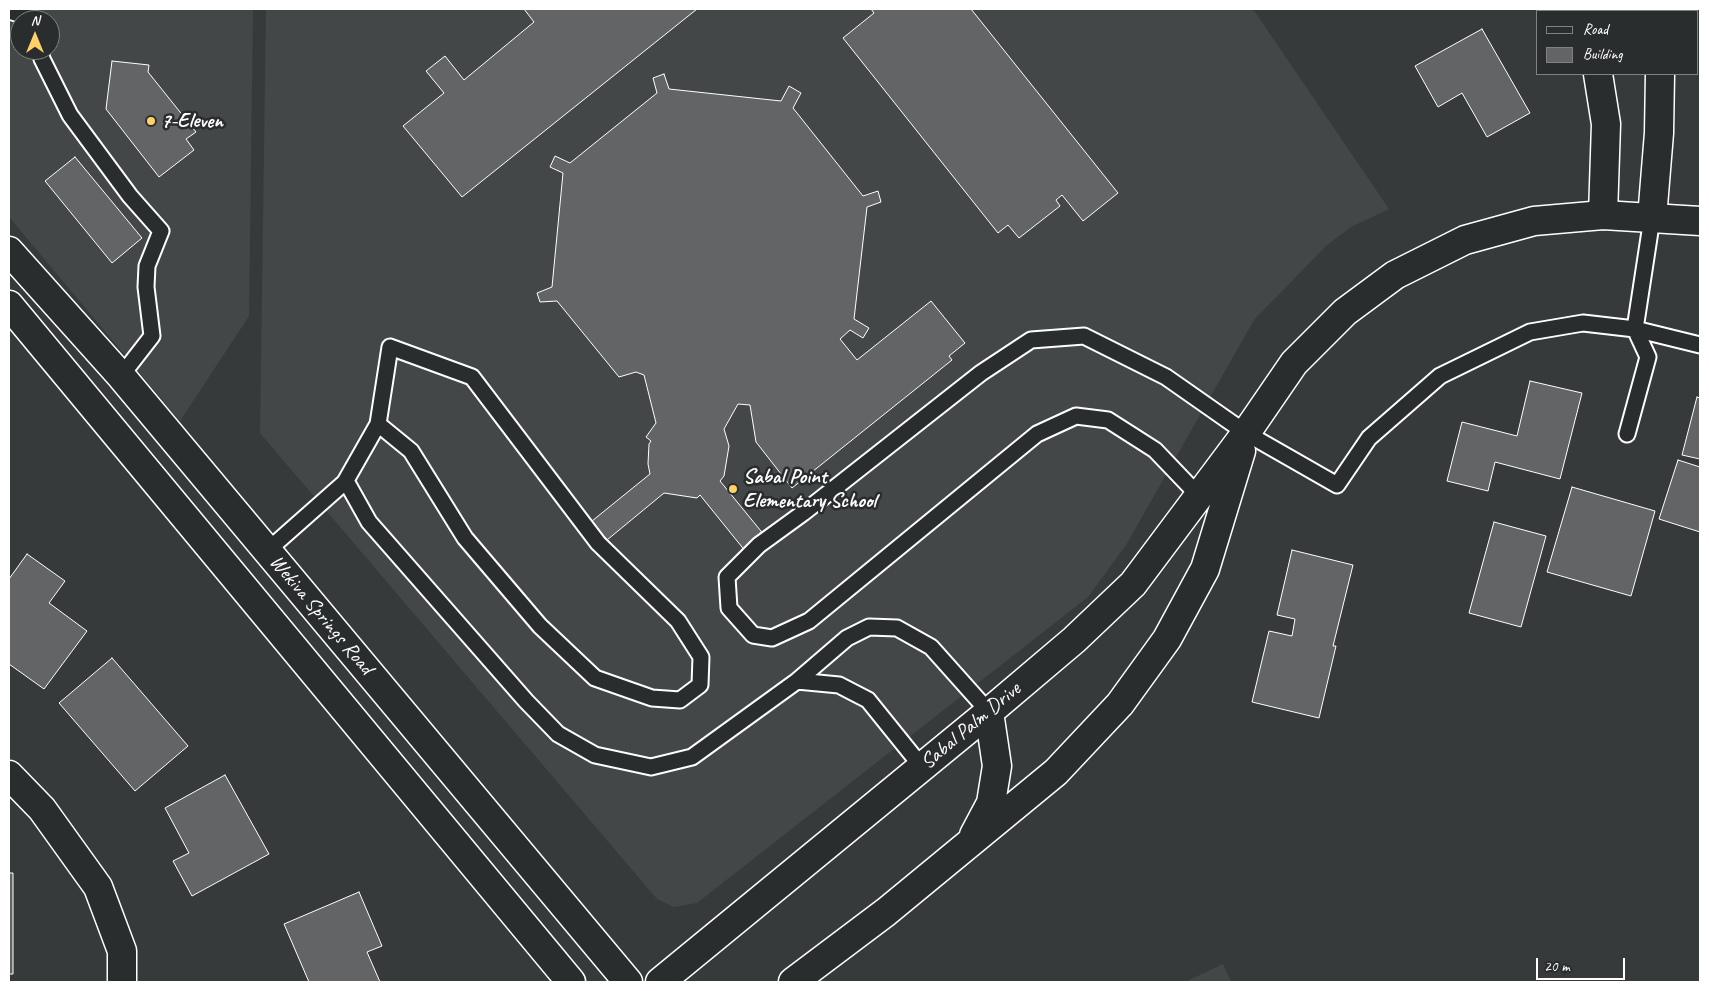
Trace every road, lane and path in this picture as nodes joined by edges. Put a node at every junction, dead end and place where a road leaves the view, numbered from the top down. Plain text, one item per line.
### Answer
1 (42, 60) edge
2 (1598, 75) edge
3 (1660, 75) edge
4 (1603, 215) junction
5 (1652, 218) junction
6 (1700, 221) edge
7 (1700, 238) edge
8 (9, 251) edge
9 (9, 305) edge
10 (1635, 329) junction
11 (1700, 346) edge
12 (121, 376) junction
13 (378, 424) junction
14 (1246, 433) junction
15 (1627, 434) dead end
16 (346, 481) junction
17 (1199, 496) junction
18 (267, 551) junction
19 (797, 681) junction
20 (989, 712) junction
21 (922, 767) junction
22 (9, 775) edge
23 (967, 847) junction
24 (122, 982) edge
25 (571, 982) edge
26 (628, 982) edge
27 (660, 982) edge
28 (793, 982) edge

1 - 12 lane
2 - 4 street
3 - 5 street
4 - 5 street, Sabal Palm Drive
4 - 14 street, Sabal Palm Drive
5 - 6 street, Sabal Palm Drive
5 - 7 street, Sabal Palm Drive
5 - 10 lane
8 - 12 street, Wekiva Springs Road
9 - 25 street, Wekiva Springs Road
10 - 11 lane
10 - 14 lane
10 - 15 lane
12 - 18 street, Wekiva Springs Road
13 - 13 lane
13 - 16 lane
14 - 17 street, Sabal Palm Drive
14 - 17 lane
14 - 23 street, Sabal Palm Drive
16 - 18 lane
16 - 19 lane
17 - 20 street, Sabal Palm Drive
18 - 26 street, Wekiva Springs Road
19 - 20 lane
19 - 21 lane
20 - 21 street, Sabal Palm Drive
20 - 23 street
21 - 27 street, Sabal Palm Drive
22 - 24 street
23 - 28 street, Sabal Palm Drive

